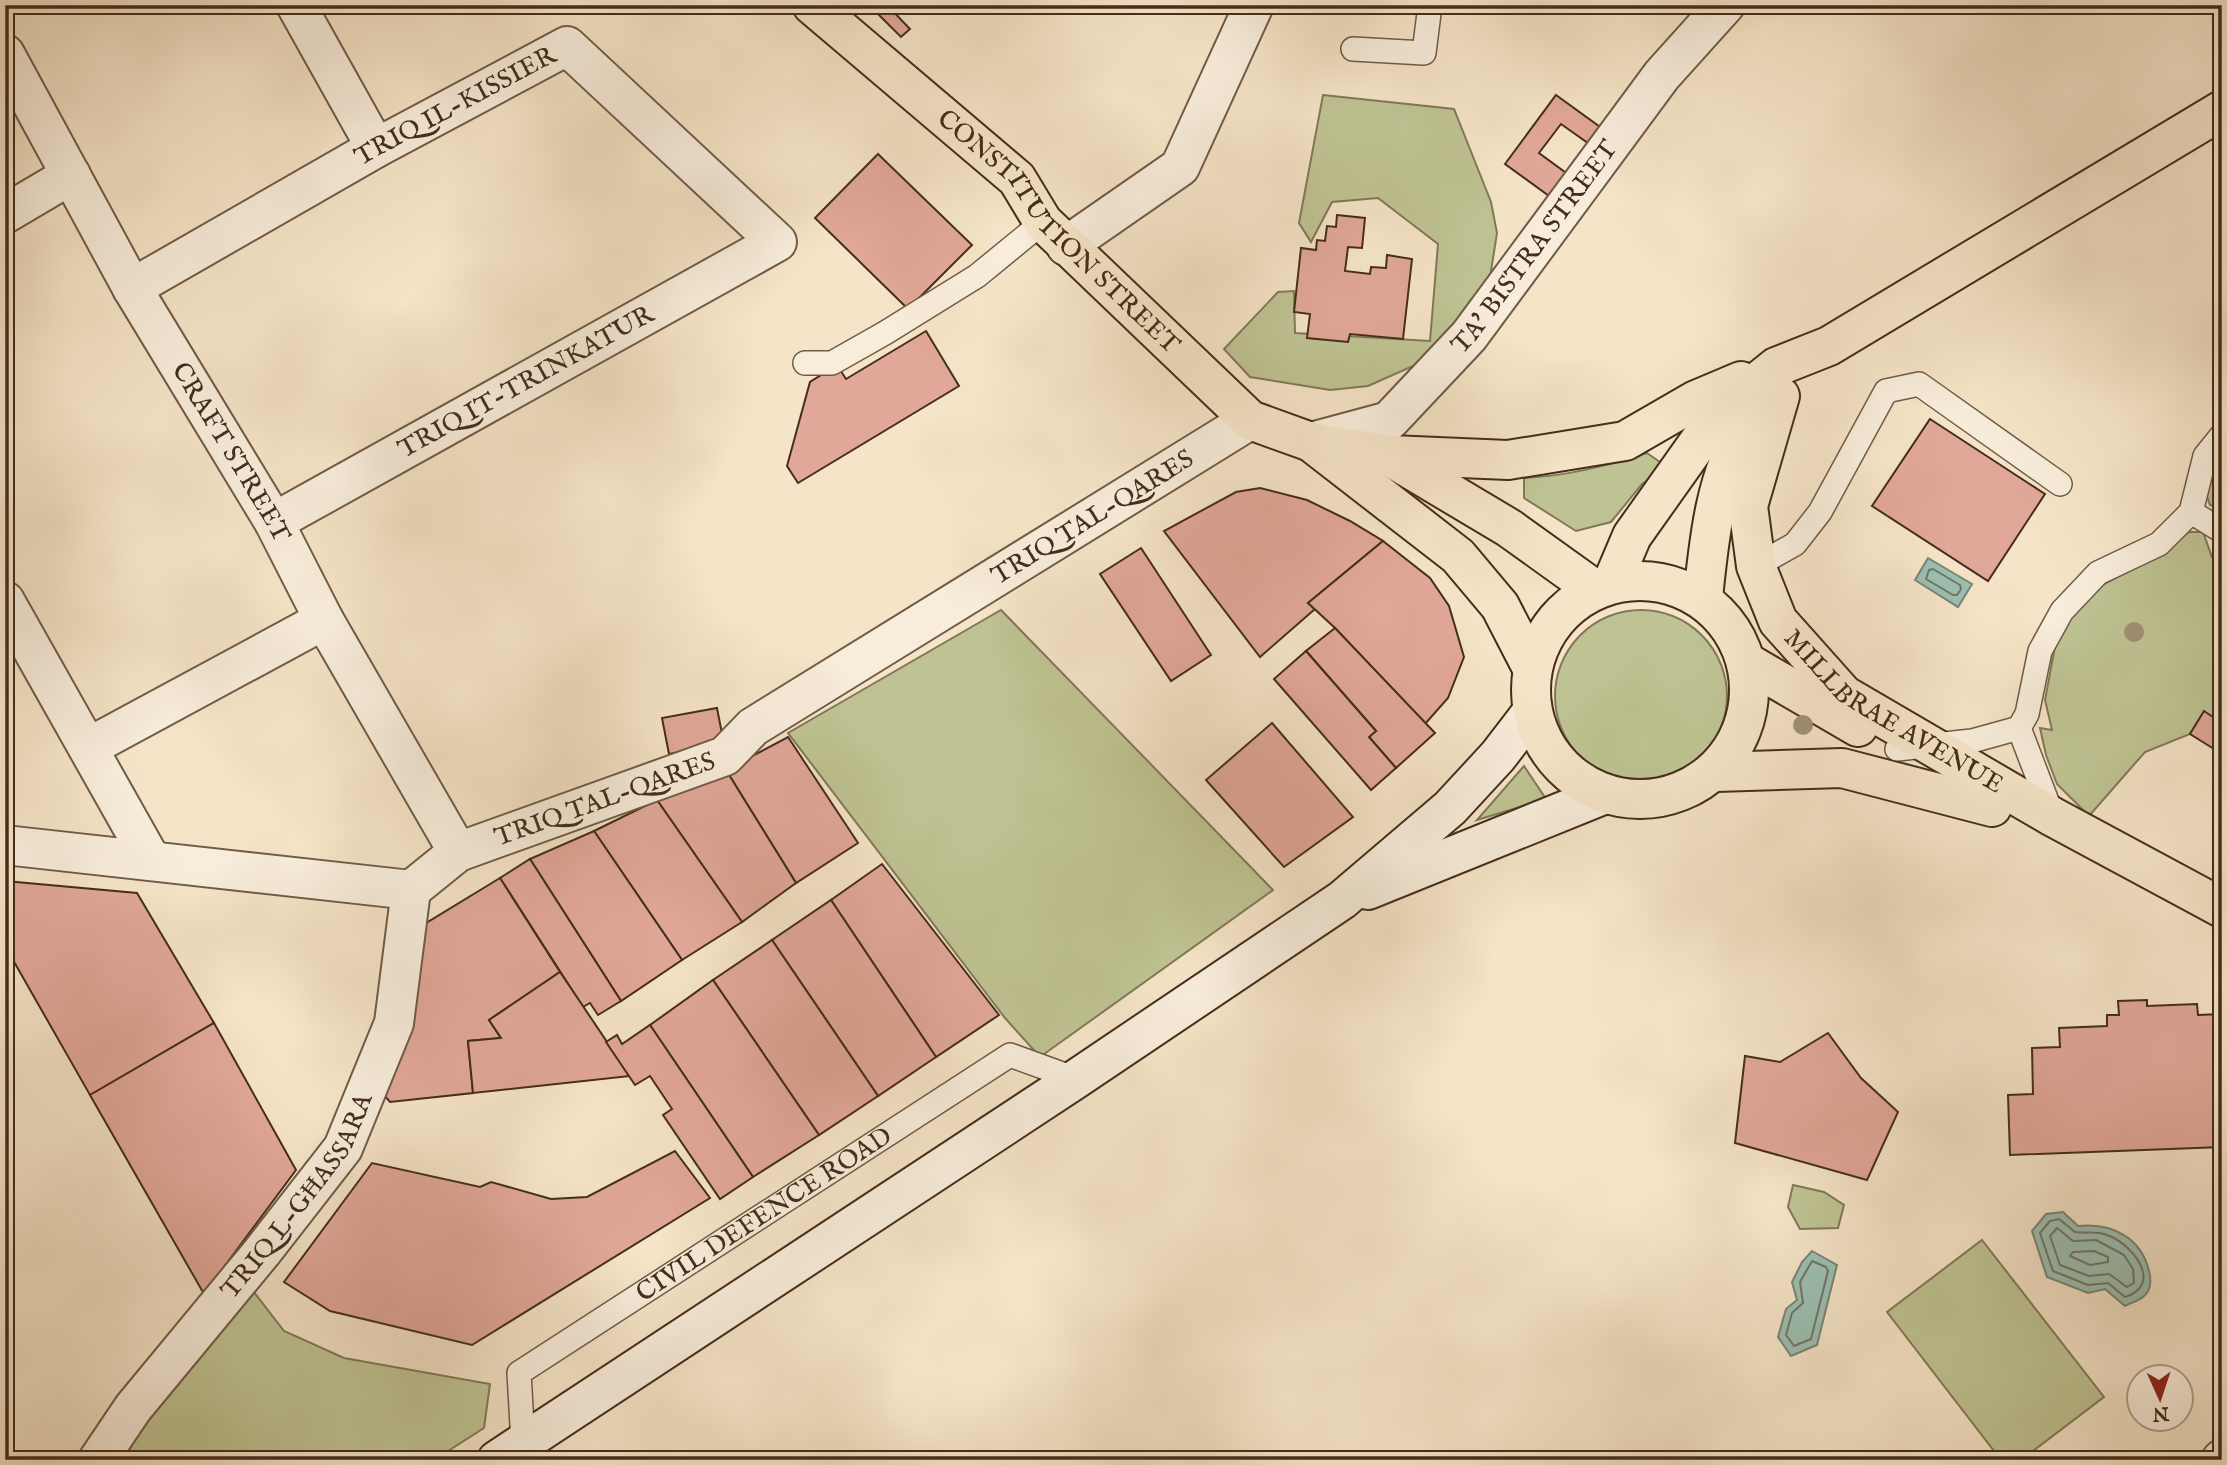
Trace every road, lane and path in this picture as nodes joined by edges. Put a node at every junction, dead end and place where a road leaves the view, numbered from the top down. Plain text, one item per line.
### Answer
1 (296, 5) edge
2 (812, 5) edge
3 (1254, 5) edge
4 (1430, 5) edge
5 (1725, 5) edge
6 (1353, 49) dead end
7 (5, 54) edge
8 (2222, 110) edge
9 (376, 148) junction
10 (71, 175) junction
11 (5, 214) edge
12 (1055, 234) junction
13 (777, 242) joint
14 (132, 288) junction
15 (805, 363) dead end
16 (1778, 382) junction
17 (1250, 420) junction
18 (2222, 435) edge
19 (1311, 442) junction
20 (1385, 454) junction
21 (2060, 484) dead end
22 (2191, 512) junction
23 (274, 522) junction
24 (2222, 531) edge
25 (1756, 566) junction
26 (1603, 586) junction
27 (1703, 598) junction
28 (5, 601) edge
29 (324, 620) junction
30 (1748, 663) junction
31 (1531, 666) junction
32 (1531, 713) junction
33 (2019, 728) junction
34 (89, 747) junction
35 (1914, 748) junction
36 (1716, 772) junction
37 (1603, 795) junction
38 (1992, 807) junction
39 (2053, 817) junction
40 (5, 845) edge
41 (458, 852) junction
42 (151, 860) junction
43 (411, 891) junction
44 (1342, 900) junction
45 (2222, 908) edge
46 (2222, 929) edge
47 (1076, 1079) junction
48 (510, 1451) edge
49 (98, 1460) edge

1 - 9 street
2 - 12 main road, CONSTITUTION STREET
3 - 12 street
4 - 6 lane
5 - 19 street, TA' BISTRA STREET
7 - 10 street, CRAFT STREET
8 - 16 main road
9 - 13 street, TRIQ IL-KISSIER
9 - 14 street, TRIQ IL-KISSIER
10 - 11 street
10 - 14 street, CRAFT STREET
12 - 15 lane
12 - 17 main road, CONSTITUTION STREET
13 - 23 street, TRIQ IT-TRINKATUR
14 - 23 street, CRAFT STREET
16 - 20 main road
16 - 25 main road, MILLBRAE AVENUE
16 - 26 main road
16 - 27 main road
17 - 19 main road, CONSTITUTION STREET
17 - 41 street, TRIQ TAL-QARES
18 - 22 lane
19 - 20 main road, CONSTITUTION STREET
19 - 31 main road, CONSTITUTION STREET
20 - 26 main road, CONSTITUTION STREET
21 - 25 lane
22 - 24 lane
22 - 33 lane
23 - 29 street, CRAFT STREET
25 - 35 main road, MILLBRAE AVENUE
26 - 27 main road
26 - 31 main road
27 - 30 main road
28 - 34 street
29 - 34 street
29 - 41 street, CRAFT STREET
30 - 35 main road, MILLBRAE AVENUE
30 - 36 main road
31 - 32 main road
32 - 37 main road
32 - 44 street, CIVIL DEFENCE ROAD
33 - 35 lane
33 - 39 lane
34 - 42 street
35 - 38 main road
35 - 39 main road, MILLBRAE AVENUE
36 - 37 main road
36 - 38 main road, MILLBRAE AVENUE
37 - 44 street, CIVIL DEFENCE ROAD
38 - 46 main road
39 - 45 main road, MILLBRAE AVENUE
40 - 42 street
41 - 43 street, TRIQ TAL-QARES
42 - 43 street
43 - 49 street, TRIQ L-GĦASSARA
44 - 47 street, CIVIL DEFENCE ROAD
47 - 48 street, CIVIL DEFENCE ROAD
47 - 48 lane, CIVIL DEFENCE ROAD

